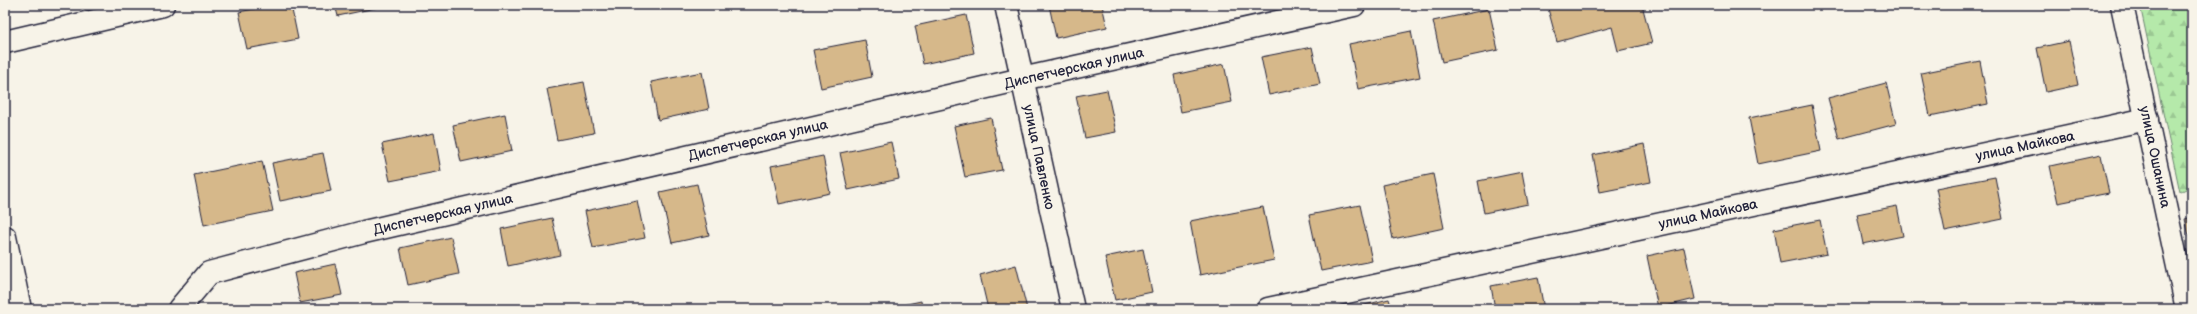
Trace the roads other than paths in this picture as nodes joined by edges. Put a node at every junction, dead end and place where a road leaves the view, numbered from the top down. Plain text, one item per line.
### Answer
1 (163, 5) edge
2 (1006, 5) edge
3 (1354, 5) edge
4 (2122, 5) edge
5 (5, 42) edge
6 (1022, 79) junction
7 (2148, 119) junction
8 (5, 237) edge
9 (20, 309) edge
10 (179, 309) edge
11 (1073, 309) edge
12 (1268, 309) edge
13 (2187, 309) edge

1 - 5 street
2 - 6 street, улица Павленко
3 - 6 street, Диспетчерская улица
4 - 7 street, улица Ошанина
6 - 10 street, Диспетчерская улица
6 - 11 street, улица Павленко
7 - 12 street, улица Майкова
7 - 13 street, улица Ошанина
8 - 9 street

